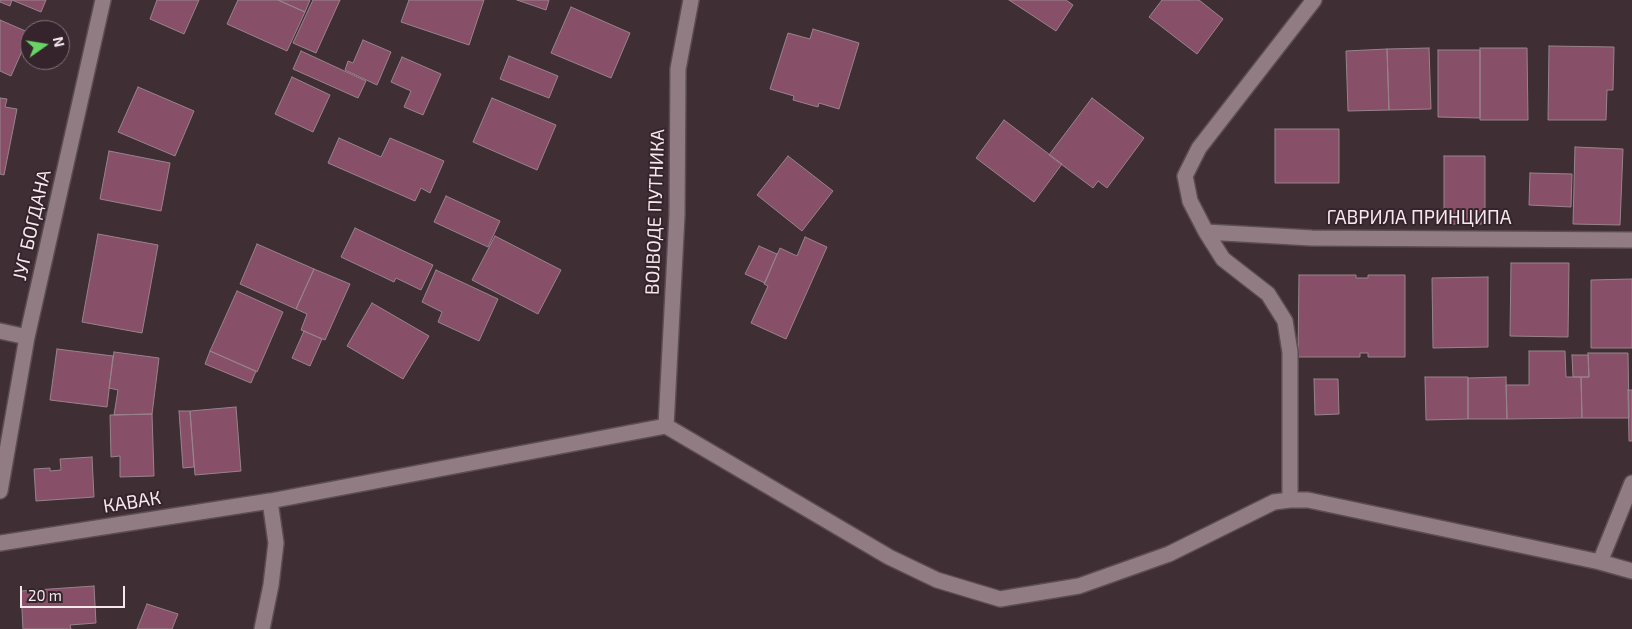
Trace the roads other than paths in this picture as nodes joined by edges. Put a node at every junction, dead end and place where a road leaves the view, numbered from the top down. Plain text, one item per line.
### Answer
1 (103, 0) edge
2 (691, 0) edge
3 (1314, 0) edge
4 (1206, 232) junction
5 (1632, 240) edge
6 (0, 331) edge
7 (27, 337) junction
8 (666, 426) junction
9 (1632, 484) edge
10 (0, 490) edge
11 (1290, 500) junction
12 (270, 501) junction
13 (0, 543) edge
14 (1600, 562) junction
15 (1632, 571) edge
16 (262, 629) edge

1 - 7 street, ЈУГ БОГДАНА
2 - 8 street, ВОЈВОДЕ ПУТНИКА
3 - 4 street
4 - 5 street, ГАВРИЛА ПРИНЦИПА
4 - 11 street
6 - 7 street
7 - 10 street, ЈУГ БОГДАНА
8 - 11 street
8 - 12 street, КАВАК
9 - 14 street
11 - 14 street
12 - 13 street, КАВАК
12 - 16 street
14 - 15 street

